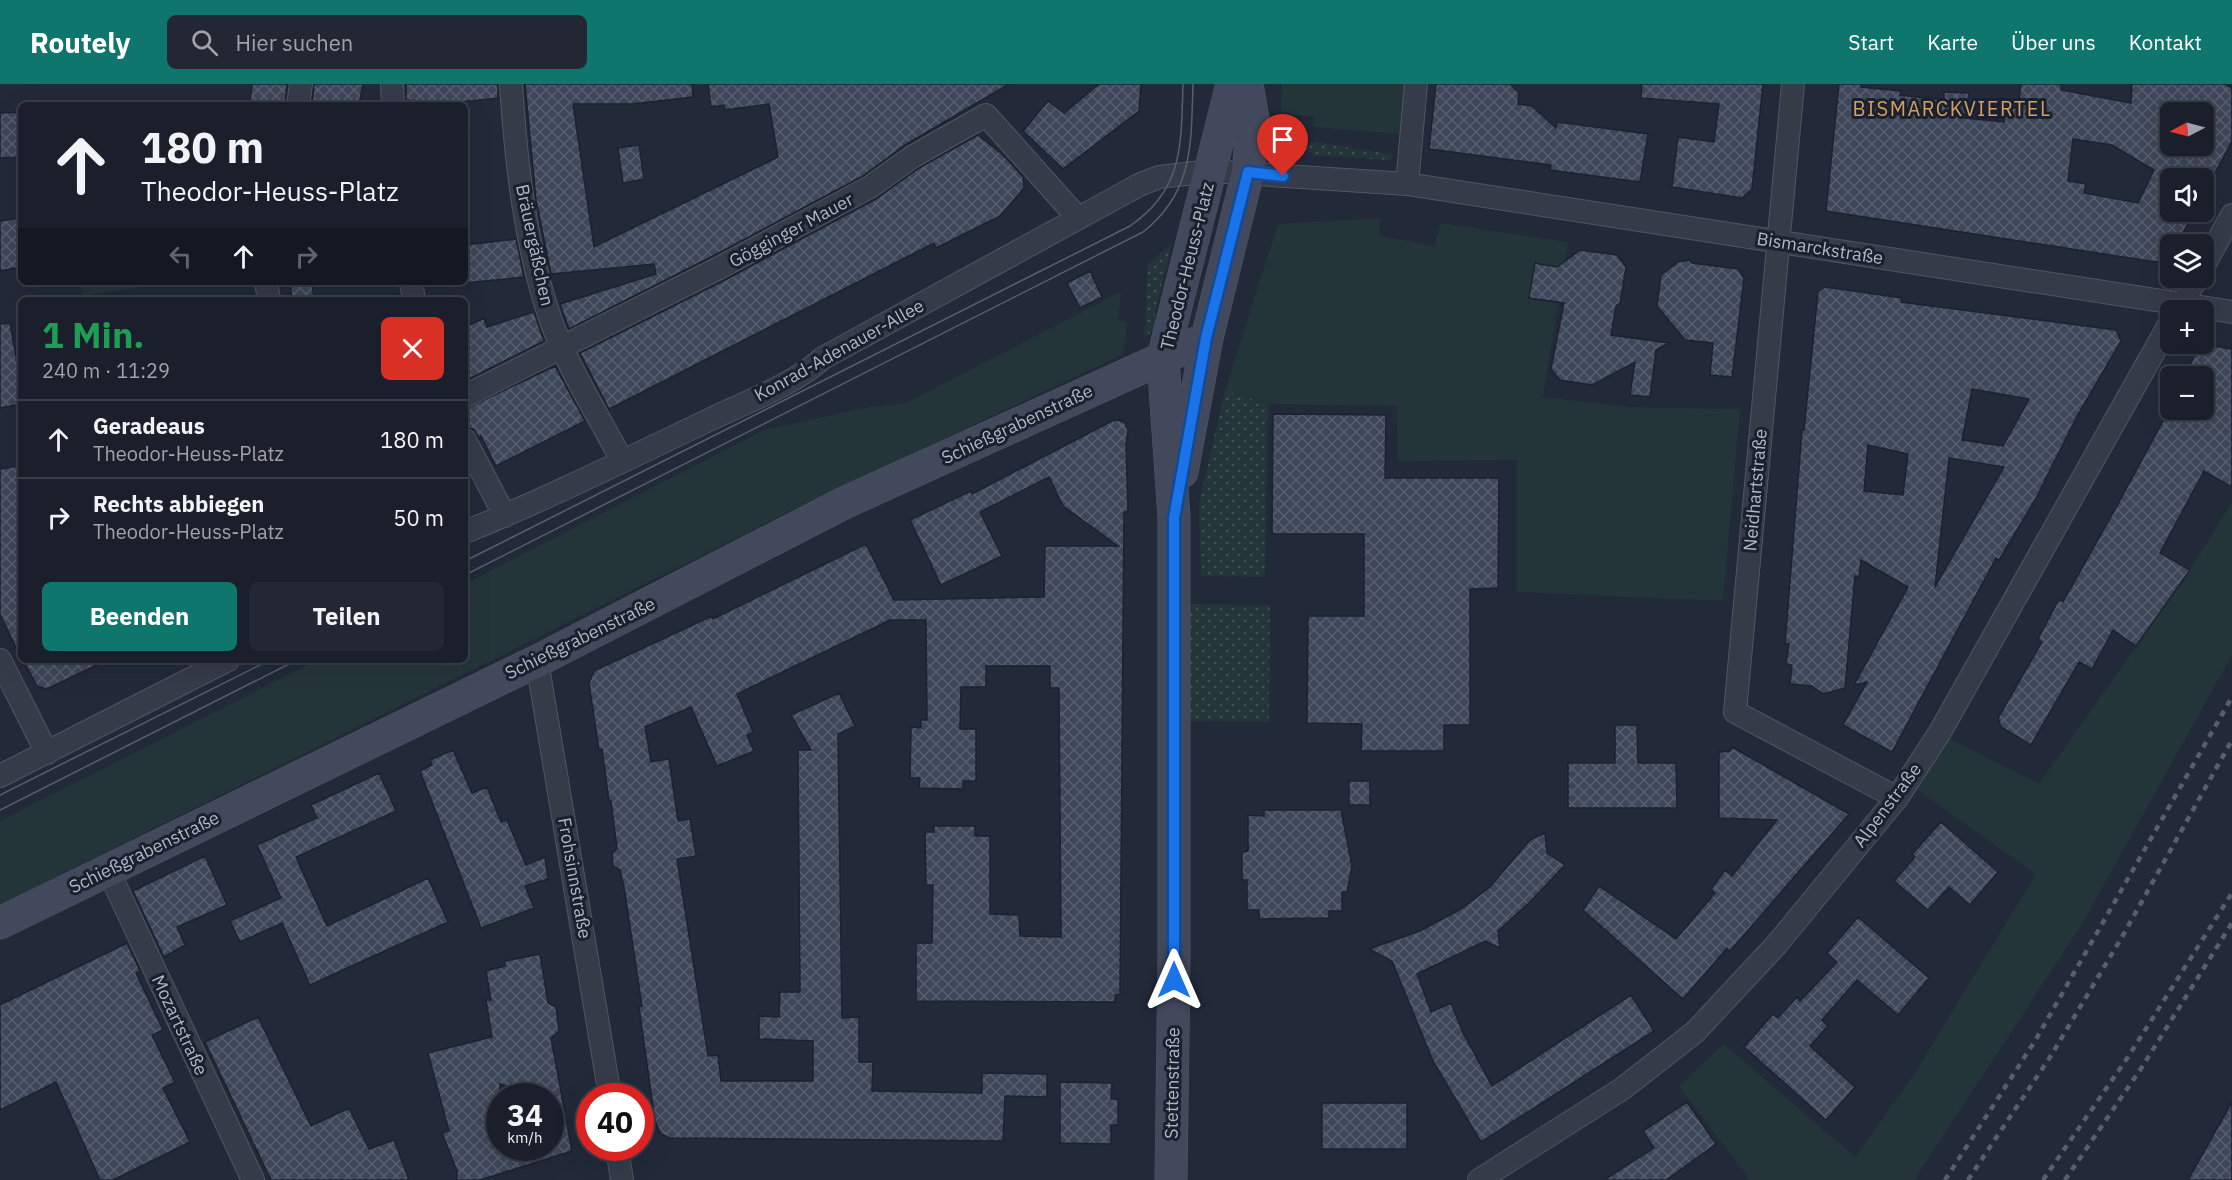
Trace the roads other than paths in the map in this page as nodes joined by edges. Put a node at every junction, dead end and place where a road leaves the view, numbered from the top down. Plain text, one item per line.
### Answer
1 (301, 84) edge
2 (392, 84) edge
3 (511, 84) edge
4 (1232, 84) edge
5 (1247, 84) edge
6 (1416, 84) edge
7 (1793, 84) edge
8 (298, 102) edge
9 (393, 102) edge
10 (1211, 171) junction
11 (1248, 172) junction
12 (1407, 184) junction
13 (2232, 214) edge
14 (1078, 219) junction
15 (1779, 241) junction
16 (2214, 247) edge
17 (2160, 304) edge
18 (2214, 310) edge
19 (2232, 312) edge
20 (1206, 338) junction
21 (2160, 342) edge
22 (563, 346) junction
23 (1163, 358) junction
24 (468, 394) edge
25 (468, 446) edge
26 (622, 461) junction
27 (505, 516) junction
28 (1174, 518) junction
29 (468, 531) edge
30 (0, 660) edge
31 (537, 661) junction
32 (222, 663) edge
33 (47, 753) junction
34 (0, 776) edge
35 (1897, 798) junction
36 (108, 870) junction
37 (0, 923) edge
38 (608, 1083) edge
39 (619, 1161) edge
40 (253, 1180) edge
41 (622, 1180) edge
42 (1171, 1180) edge
43 (1479, 1180) edge

1 - 8 street
2 - 9 street
3 - 22 street, Bräuergäßchen
4 - 10 main road, Theodor-Heuss-Platz
5 - 11 main road, Theodor-Heuss-Platz
6 - 12 street
7 - 15 street, Neidhartstraße
10 - 11 street, Theodor-Heuss-Platz
10 - 14 street, Konrad-Adenauer-Allee
10 - 23 main road, Theodor-Heuss-Platz
11 - 12 street, Theodor-Heuss-Platz
11 - 20 main road, Theodor-Heuss-Platz
12 - 15 street, Bismarckstraße
13 - 16 street
14 - 22 street, Gögginger Mauer
14 - 26 street, Konrad-Adenauer-Allee
15 - 17 street, Bismarckstraße
15 - 35 street, Neidhartstraße
18 - 19 street, Bismarckstraße
20 - 23 main road, Theodor-Heuss-Platz
20 - 28 main road, Stettenstraße
21 - 35 street, Alpenstraße
22 - 24 street, Gögginger Mauer
22 - 26 street, Bräuergäßchen
23 - 28 main road, Stettenstraße
23 - 31 main road, Schießgrabenstraße
25 - 27 street
26 - 27 street, Konrad-Adenauer-Allee
27 - 29 street, Konrad-Adenauer-Allee
28 - 42 main road, Stettenstraße
30 - 33 street
31 - 36 main road, Schießgrabenstraße
31 - 38 street, Frohsinnstraße
32 - 33 street
33 - 34 street
35 - 43 street, Alpenstraße
36 - 37 main road, Schießgrabenstraße
36 - 40 street, Mozartstraße
39 - 41 street

